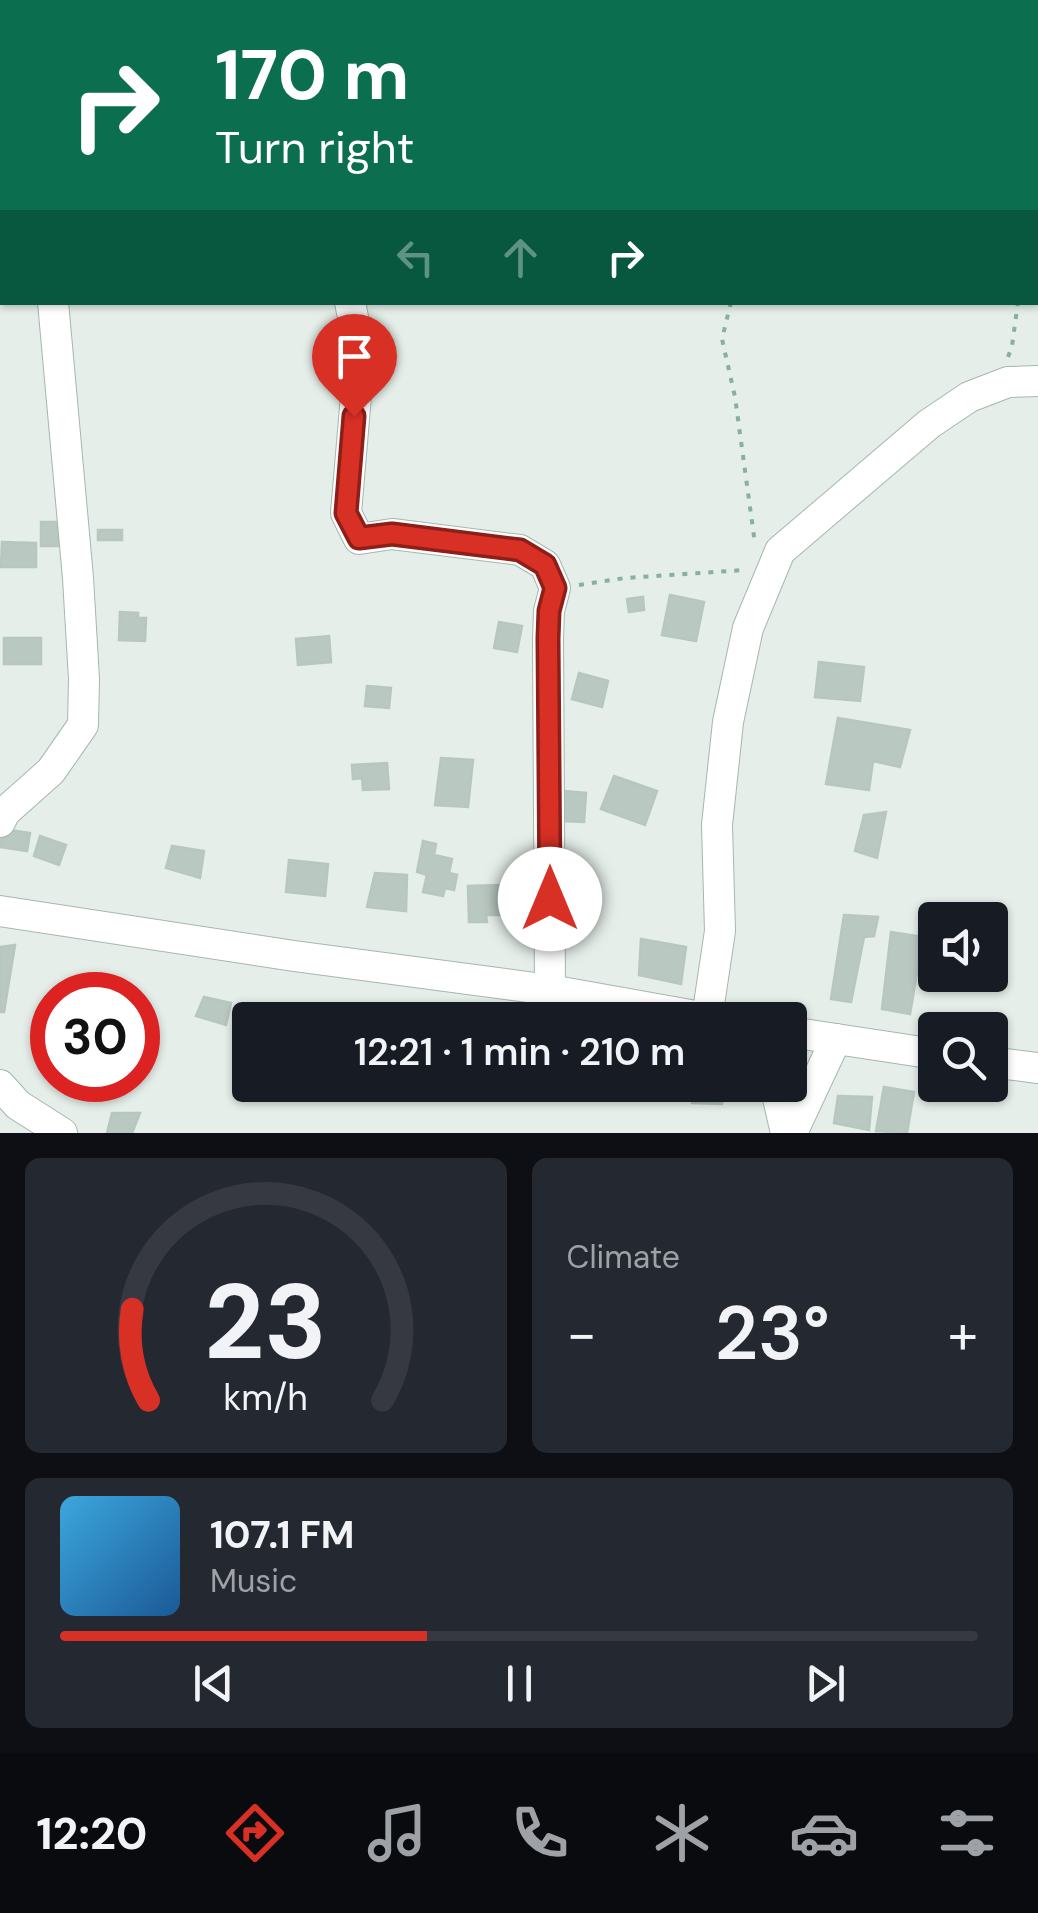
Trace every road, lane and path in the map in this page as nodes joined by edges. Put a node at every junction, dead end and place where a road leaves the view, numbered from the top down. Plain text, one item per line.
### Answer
1 (54, 305) edge
2 (351, 305) edge
3 (729, 305) edge
4 (1018, 305) edge
5 (1038, 382) edge
6 (997, 386) junction
7 (765, 569) junction
8 (555, 588) junction
9 (0, 822) edge
10 (0, 911) edge
11 (550, 990) junction
12 (617, 1002) edge
13 (714, 1002) edge
14 (807, 1035) edge
15 (836, 1040) junction
16 (918, 1052) edge
17 (1008, 1064) edge
18 (1038, 1068) edge
19 (0, 1085) edge
20 (780, 1102) edge
21 (62, 1133) edge
22 (789, 1133) edge

1 - 9 street
2 - 8 street
3 - 7 path
4 - 6 path
5 - 6 street
6 - 7 street
7 - 8 path
7 - 13 street
8 - 11 street
10 - 11 street
11 - 12 street
14 - 15 street
15 - 16 street
15 - 22 street
17 - 18 street
19 - 21 street
20 - 22 street

